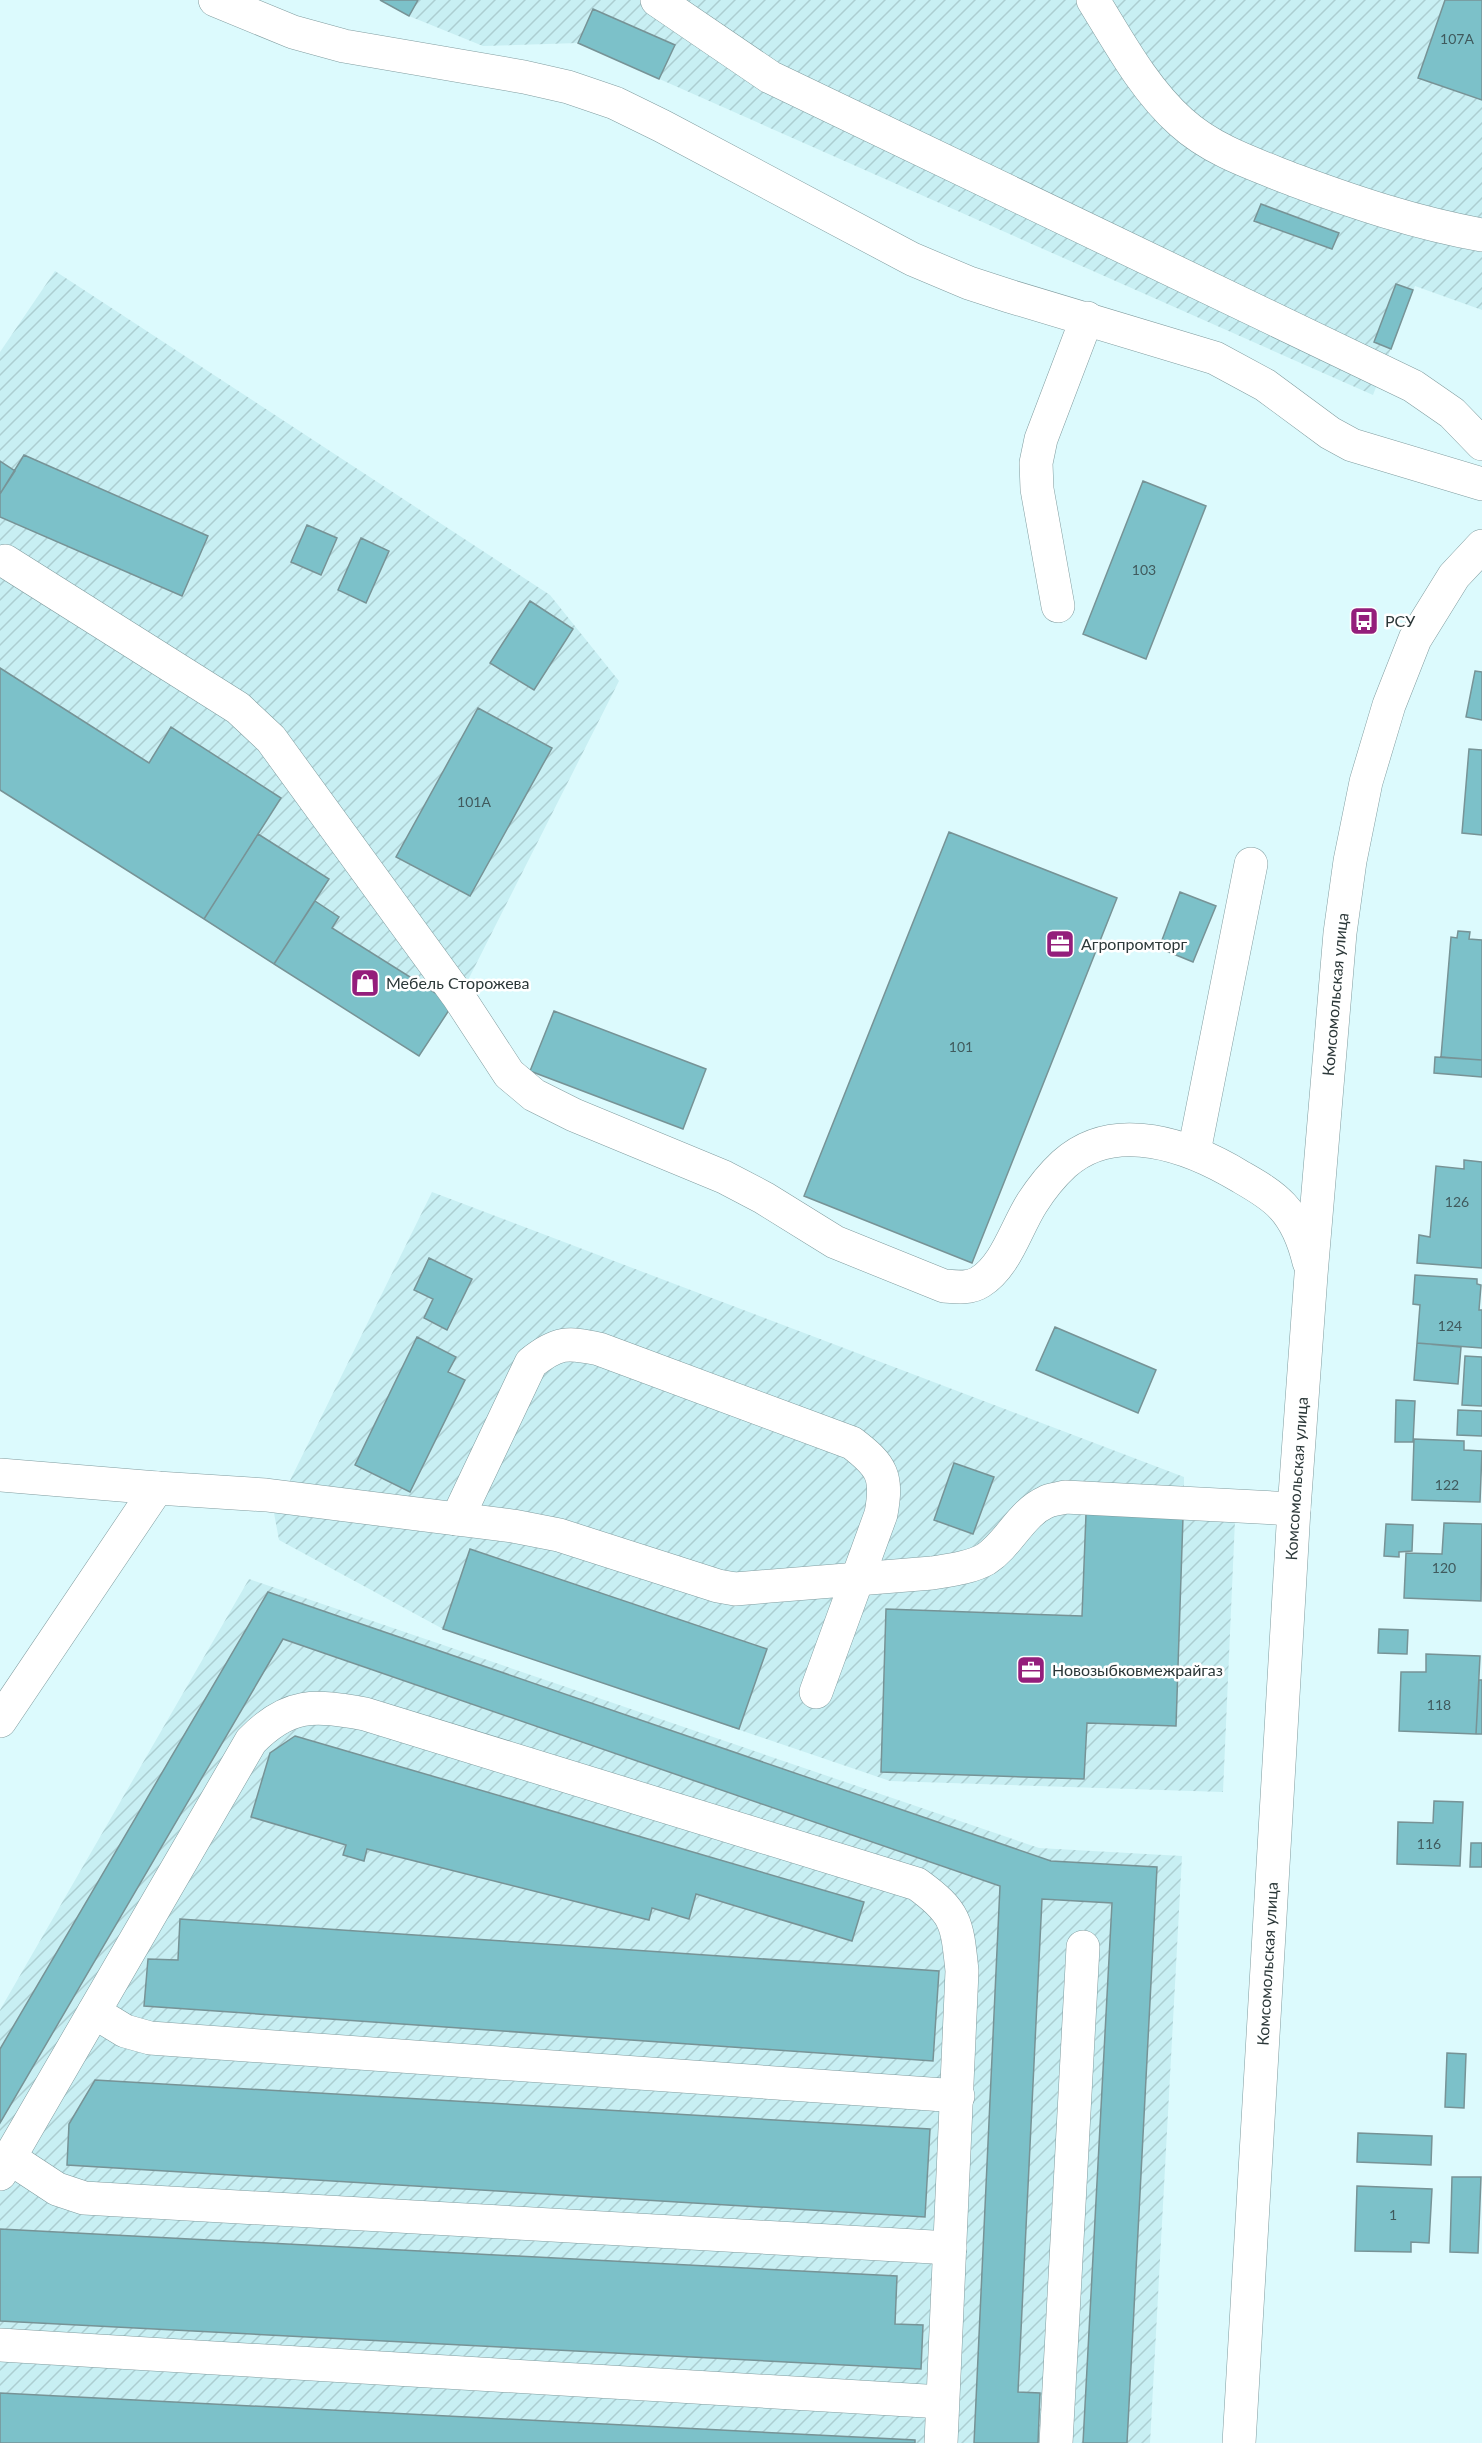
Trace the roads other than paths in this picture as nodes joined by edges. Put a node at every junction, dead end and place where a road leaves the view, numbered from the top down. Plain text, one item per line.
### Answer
1 (214, 0) edge
2 (657, 0) edge
3 (1093, 0) edge
4 (1482, 235) edge
5 (1087, 318) junction
6 (1482, 444) edge
7 (1482, 484) edge
8 (1482, 546) edge
9 (5, 561) dead end
10 (1058, 606) dead end
11 (1251, 864) dead end
12 (1194, 1152) junction
13 (1311, 1275) junction
14 (0, 1475) edge
15 (157, 1488) junction
16 (1294, 1509) junction
17 (457, 1519) junction
18 (857, 1580) junction
19 (816, 1692) dead end
20 (0, 1721) edge
21 (1083, 1947) dead end
22 (94, 2012) junction
23 (958, 2096) junction
24 (5, 2166) edge
25 (950, 2248) junction
26 (0, 2345) edge
27 (942, 2402) junction
28 (941, 2443) edge
29 (1056, 2443) edge
30 (1239, 2443) edge

1 - 5 street
2 - 6 street
3 - 4 street
5 - 7 street
5 - 10 street
8 - 13 street, Комсомольская улица
9 - 12 street
11 - 12 street
12 - 13 street
13 - 16 street, Комсомольская улица
14 - 15 street
15 - 17 street
15 - 20 street
16 - 18 street
16 - 30 street, Комсомольская улица
17 - 18 street
17 - 18 street
18 - 19 street
21 - 29 street
22 - 23 street
22 - 23 street
22 - 24 street
23 - 25 street
24 - 25 street
25 - 27 street
26 - 27 street
27 - 28 street

